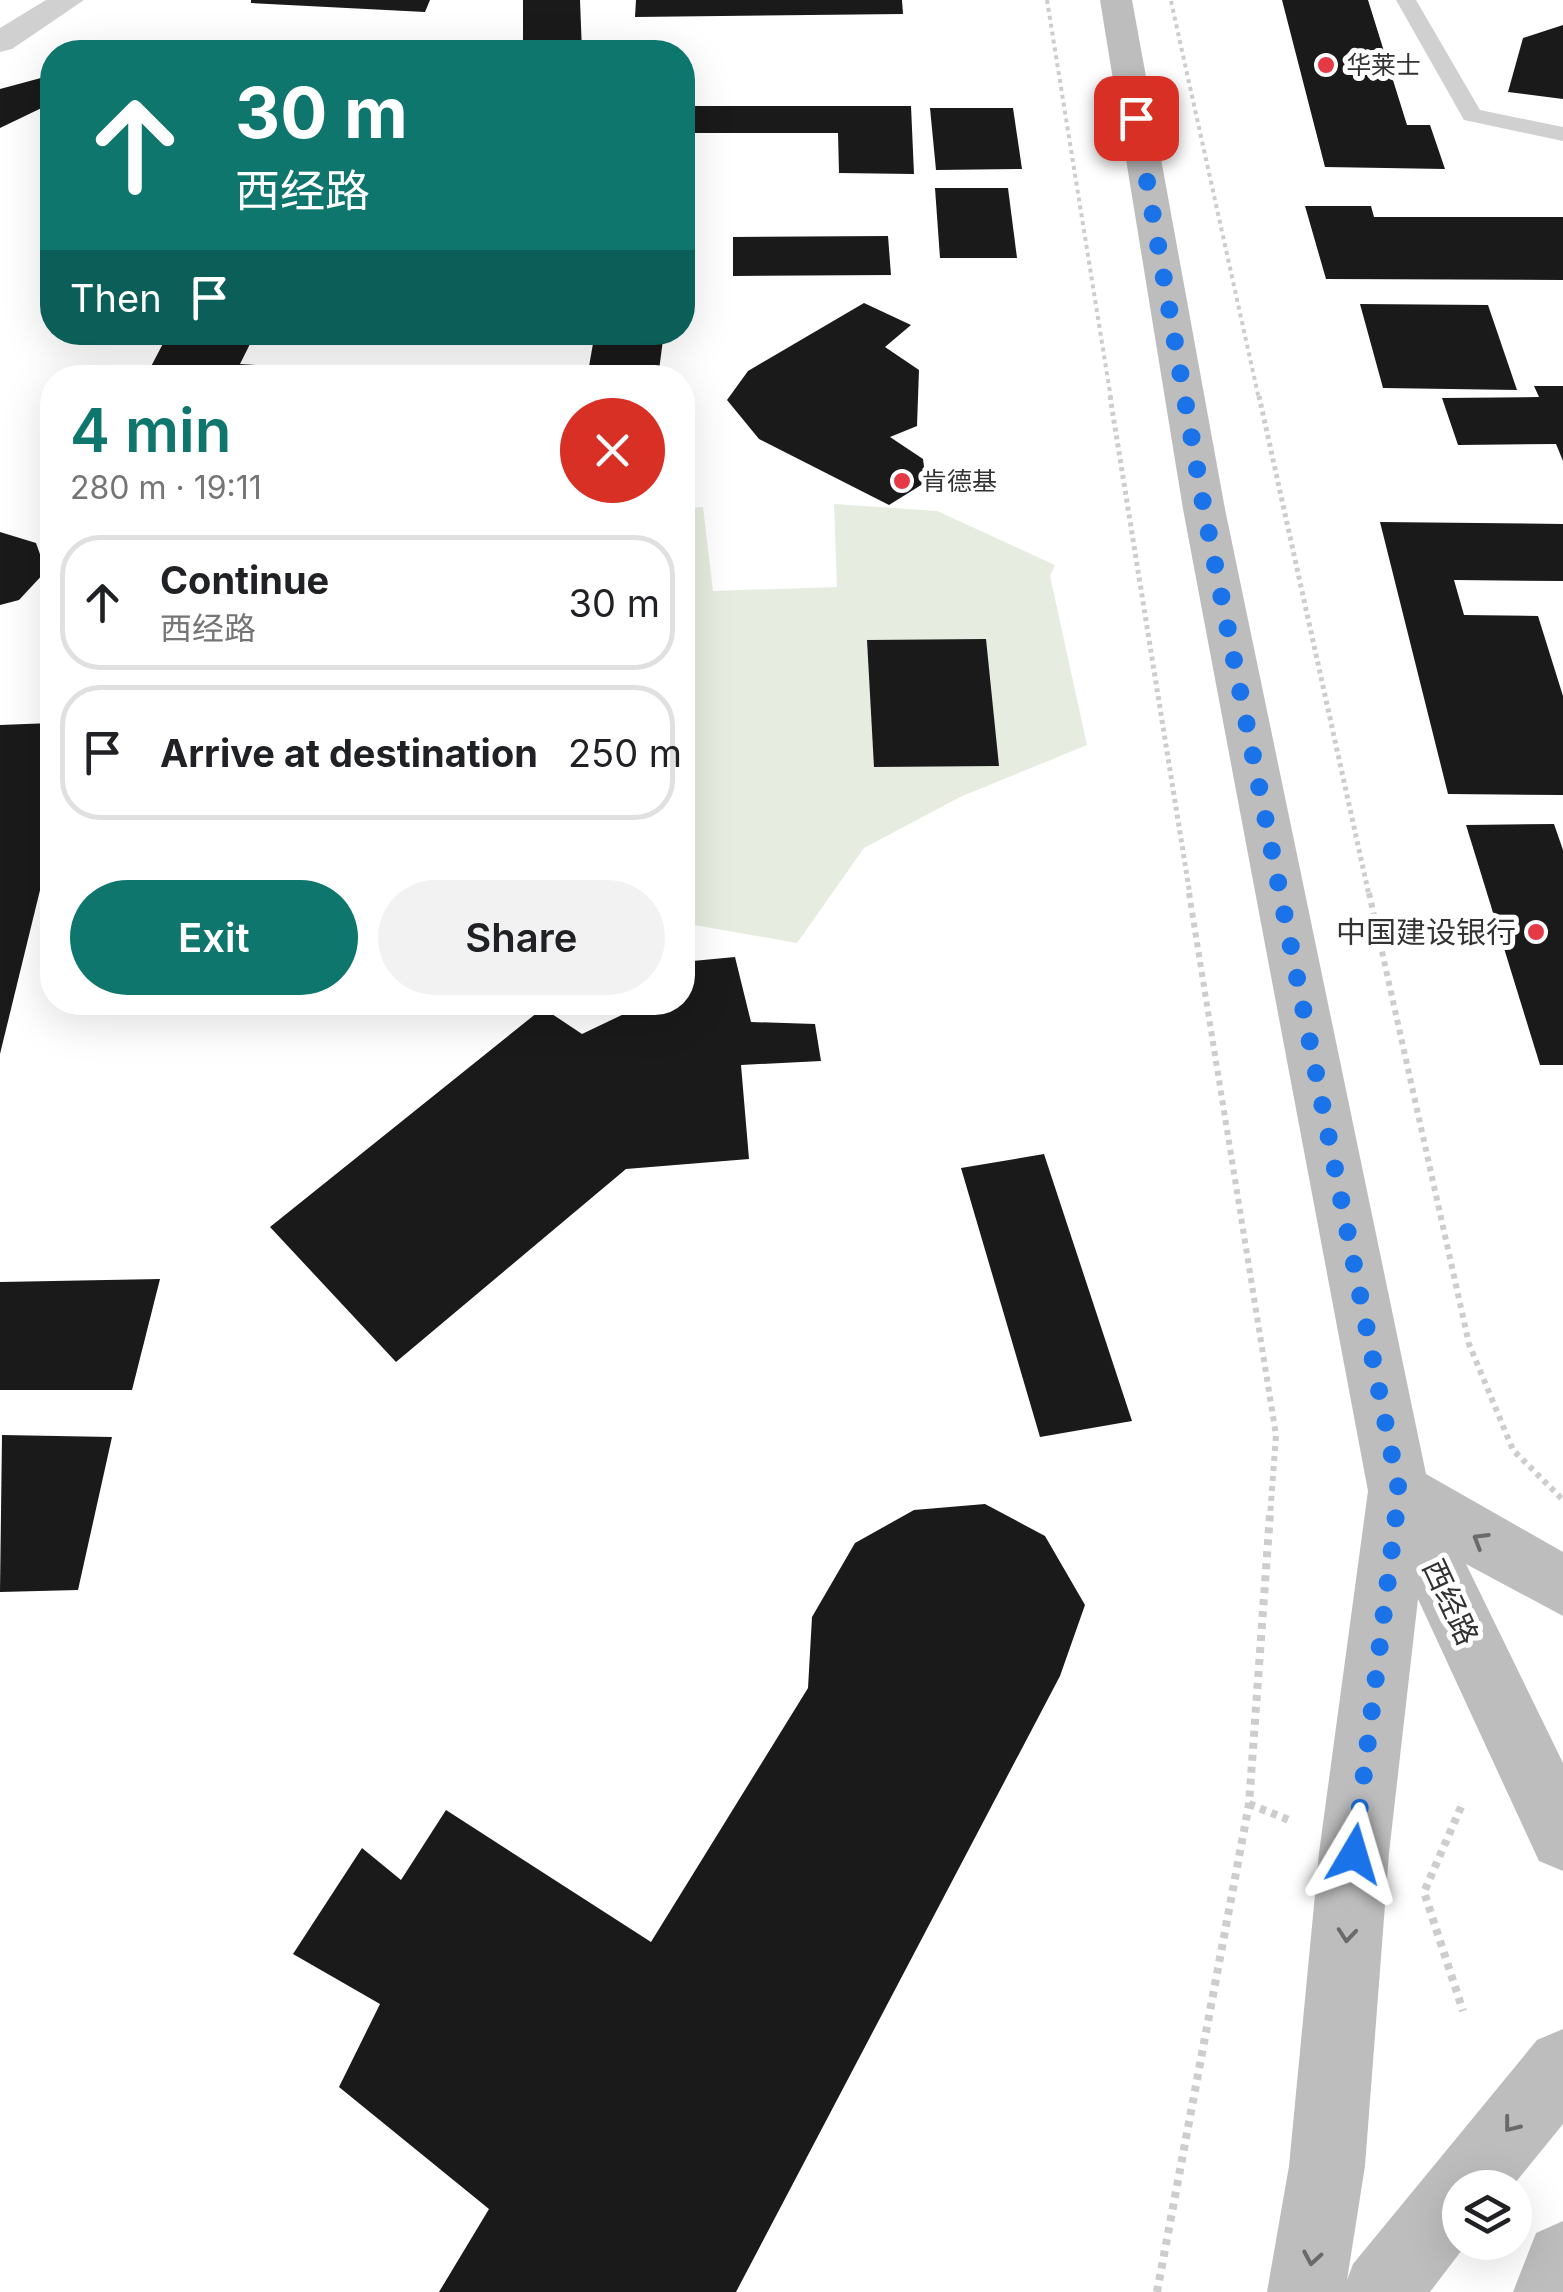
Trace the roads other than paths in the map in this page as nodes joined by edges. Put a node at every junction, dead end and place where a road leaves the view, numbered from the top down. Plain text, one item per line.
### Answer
1 (68, 0) edge
2 (1116, 0) edge
3 (1406, 0) edge
4 (0, 42) edge
5 (1563, 134) edge
6 (1399, 1491) junction
7 (1563, 1586) edge
8 (1563, 1836) edge
9 (1563, 2066) edge
10 (1477, 2170) edge
11 (1442, 2213) edge
12 (1563, 2260) edge
13 (1306, 2292) edge
14 (1381, 2292) edge
15 (1552, 2292) edge

1 - 4 street
2 - 6 main road, 西经路
3 - 5 lane
7 -> 6 main road
6 - 8 main road, 西经路
6 -> 13 main road
9 -> 10 main road
11 - 14 main road
12 - 15 main road

